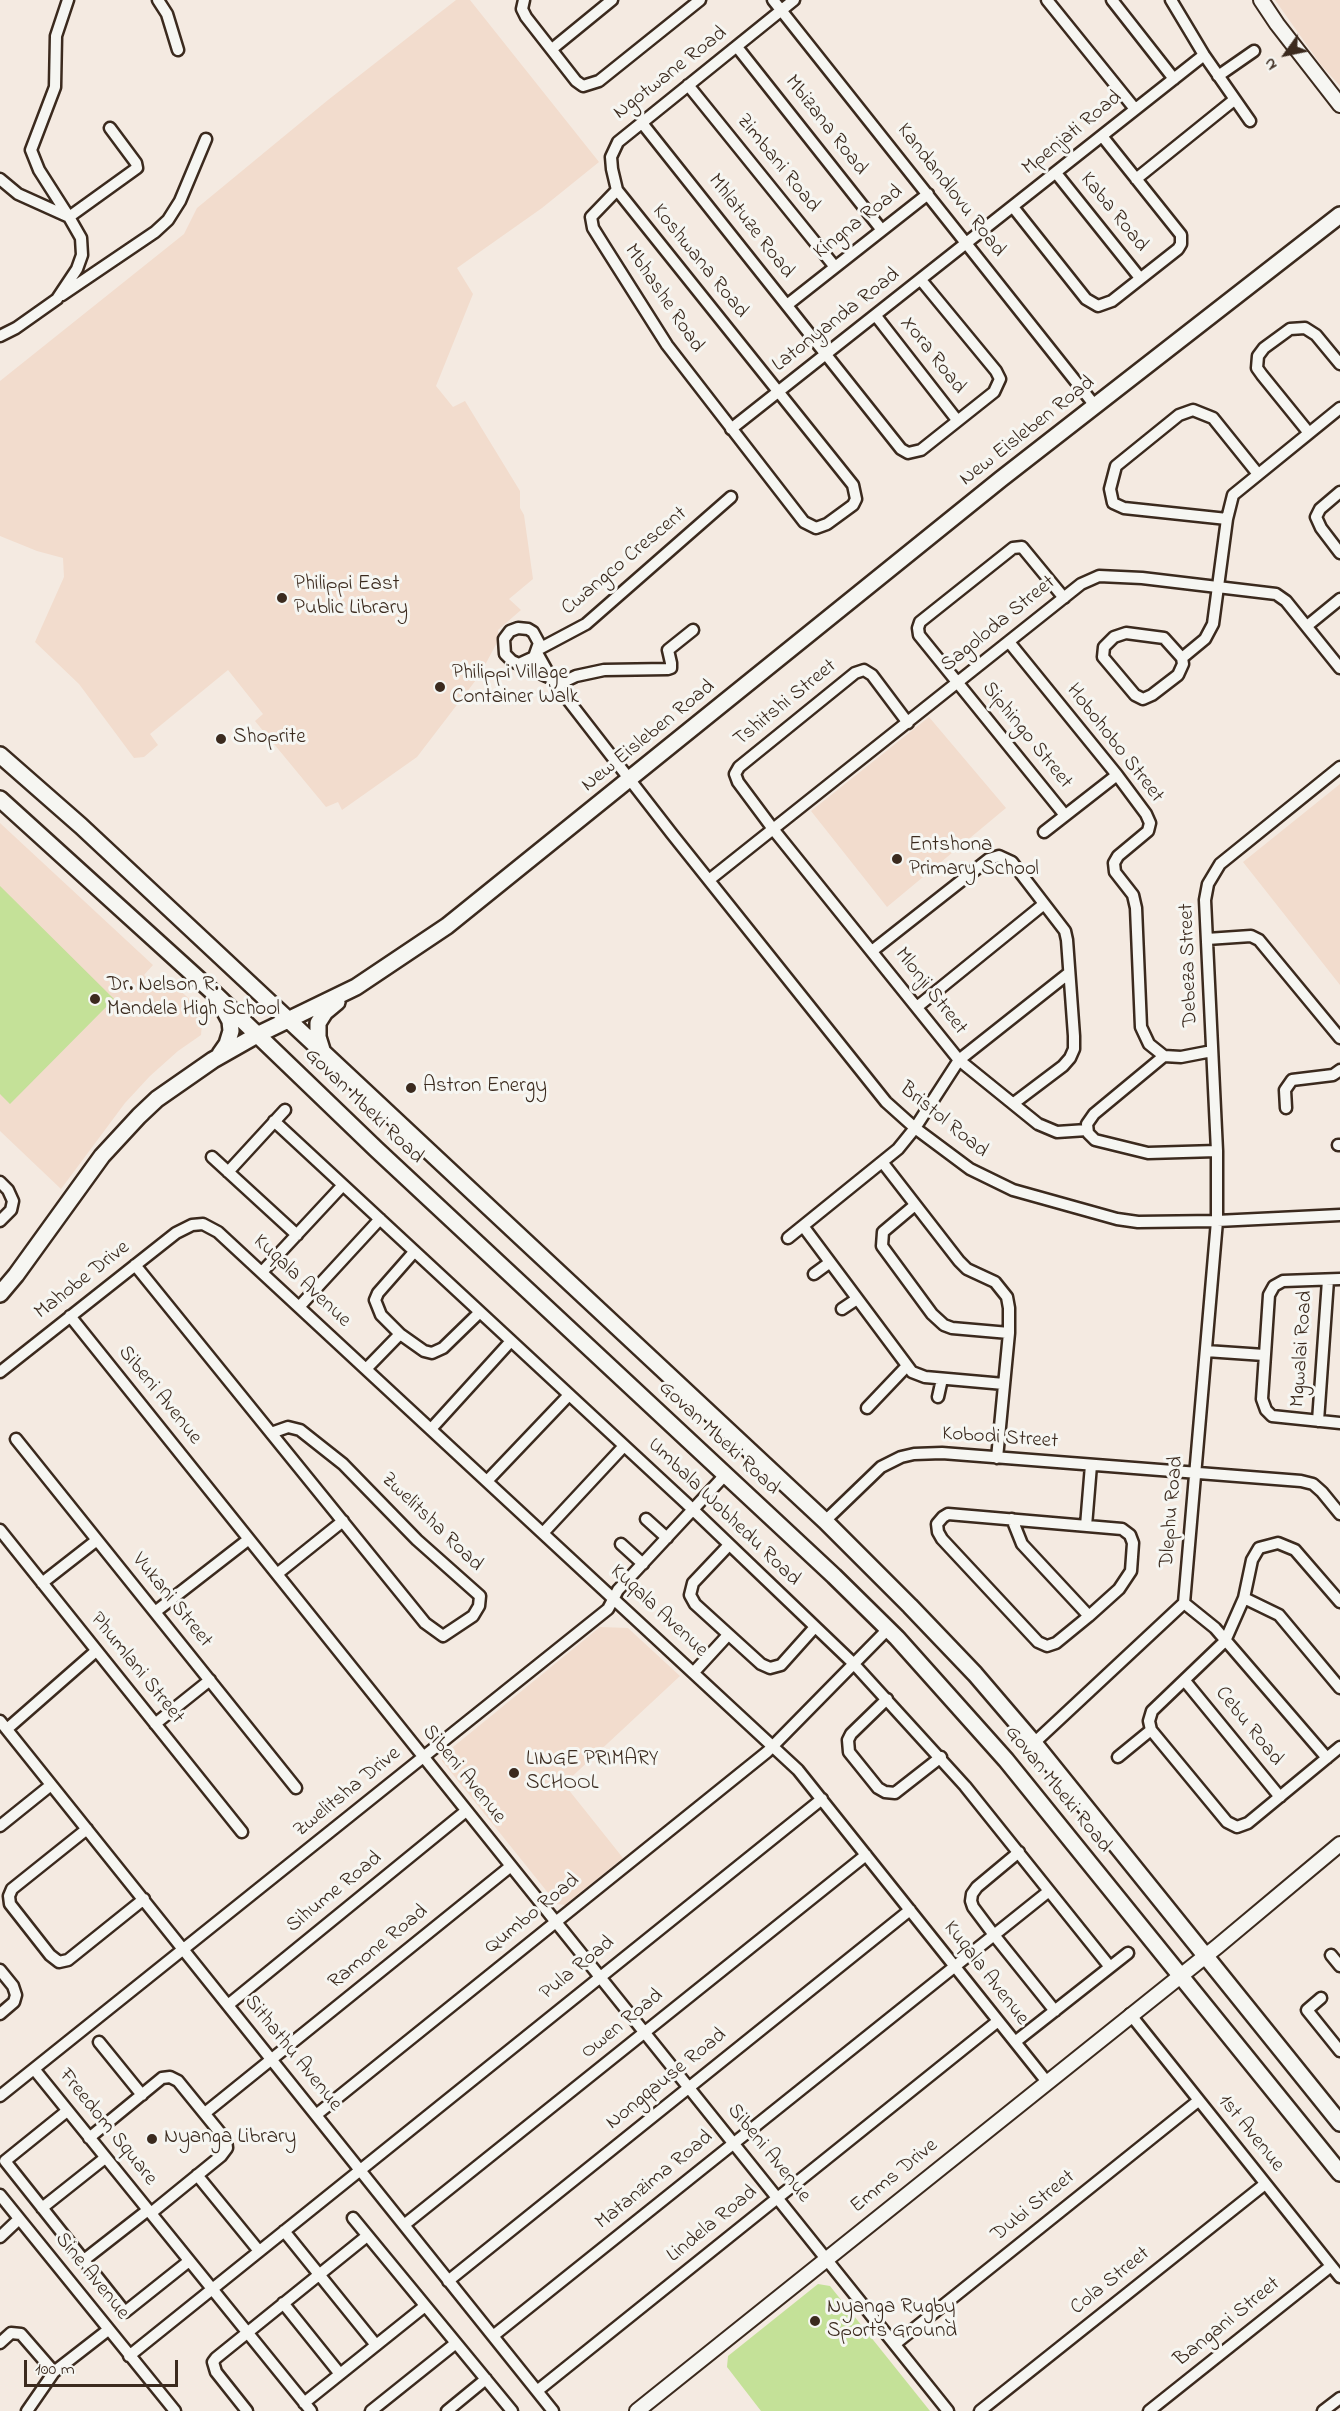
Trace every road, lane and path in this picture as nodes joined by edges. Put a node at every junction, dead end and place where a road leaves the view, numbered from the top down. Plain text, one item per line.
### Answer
1 (68, 0) edge
2 (158, 0) edge
3 (524, 0) edge
4 (612, 0) edge
5 (700, 0) edge
6 (773, 0) edge
7 (794, 0) edge
8 (1047, 0) edge
9 (1112, 0) edge
10 (1171, 0) edge
11 (1262, 0) edge
12 (782, 10) junction
13 (737, 47) junction
14 (552, 48) junction
15 (178, 50) dead end
16 (1254, 51) dead end
17 (1204, 55) junction
18 (1218, 76) junction
19 (1174, 79) junction
20 (688, 85) junction
21 (1234, 100) junction
22 (1340, 105) edge
23 (1135, 109) junction
24 (1250, 121) dead end
25 (642, 123) junction
26 (110, 128) dead end
27 (1102, 136) junction
28 (206, 139) dead end
29 (1056, 172) junction
30 (0, 179) edge
31 (1136, 179) junction
32 (617, 190) junction
33 (928, 194) junction
34 (1013, 207) junction
35 (1340, 215) edge
36 (69, 218) junction
37 (881, 229) junction
38 (967, 244) junction
39 (835, 267) junction
40 (1140, 278) junction
41 (921, 280) junction
42 (57, 299) junction
43 (787, 305) junction
44 (876, 316) junction
45 (0, 336) edge
46 (826, 355) junction
47 (1340, 364) edge
48 (778, 392) junction
49 (1096, 407) junction
50 (1340, 408) edge
51 (957, 420) junction
52 (731, 429) junction
53 (1309, 433) junction
54 (1258, 474) junction
55 (1340, 492) edge
56 (731, 497) dead end
57 (1227, 519) junction
58 (1340, 553) edge
59 (1219, 586) junction
60 (1064, 598) junction
61 (1340, 599) edge
62 (1307, 626) junction
63 (693, 630) dead end
64 (1010, 642) junction
65 (538, 651) junction
66 (1182, 658) junction
67 (521, 663) junction
68 (1340, 668) edge
69 (554, 682) junction
70 (957, 683) junction
71 (908, 723) junction
72 (0, 755) edge
73 (1340, 767) edge
74 (1117, 775) junction
75 (631, 780) junction
76 (0, 799) edge
77 (1064, 814) junction
78 (773, 829) junction
79 (1044, 832) dead end
80 (709, 880) junction
81 (1044, 904) junction
82 (1206, 939) junction
83 (872, 951) junction
84 (1069, 973) junction
85 (356, 987) junction
86 (216, 995) junction
87 (917, 1007) junction
88 (287, 1020) junction
89 (257, 1035) junction
90 (1340, 1038) edge
91 (1212, 1052) junction
92 (323, 1053) junction
93 (1164, 1056) junction
94 (213, 1060) junction
95 (959, 1060) junction
96 (1340, 1070) edge
97 (1014, 1103) junction
98 (1286, 1108) dead end
99 (285, 1110) dead end
100 (274, 1121) junction
101 (915, 1128) junction
102 (1087, 1130) junction
103 (1217, 1151) junction
104 (212, 1157) dead end
105 (883, 1163) junction
106 (228, 1172) junction
107 (0, 1182) edge
108 (343, 1185) junction
109 (915, 1205) junction
110 (1340, 1215) edge
111 (380, 1219) junction
112 (0, 1221) edge
113 (1217, 1221) junction
114 (192, 1225) joint
115 (803, 1226) junction
116 (297, 1235) junction
117 (788, 1238) dead end
118 (414, 1252) junction
119 (829, 1263) junction
120 (135, 1265) junction
121 (262, 1272) junction
122 (814, 1274) dead end
123 (1340, 1279) edge
124 (1328, 1280) junction
125 (0, 1294) edge
126 (856, 1299) junction
127 (299, 1307) junction
128 (842, 1309) dead end
129 (480, 1312) junction
130 (70, 1316) junction
131 (1009, 1333) junction
132 (400, 1334) junction
133 (511, 1341) junction
134 (1206, 1351) junction
135 (1264, 1355) junction
136 (906, 1367) junction
137 (366, 1369) junction
138 (0, 1372) edge
139 (942, 1379) junction
140 (1004, 1384) junction
141 (568, 1395) junction
142 (938, 1397) dead end
143 (867, 1408) dead end
144 (1318, 1421) junction
145 (1340, 1422) edge
146 (431, 1429) junction
147 (272, 1433) junction
148 (16, 1439) dead end
149 (624, 1446) junction
150 (997, 1458) junction
151 (1091, 1465) junction
152 (1196, 1474) junction
153 (725, 1475) junction
154 (487, 1481) junction
155 (693, 1510) junction
156 (1340, 1514) edge
157 (646, 1519) dead end
158 (1012, 1520) junction
159 (343, 1521) junction
160 (825, 1521) junction
161 (1086, 1526) junction
162 (0, 1530) edge
163 (543, 1533) junction
164 (667, 1538) junction
165 (249, 1539) junction
166 (97, 1540) junction
167 (621, 1544) dead end
168 (729, 1545) junction
169 (643, 1564) junction
170 (277, 1574) junction
171 (42, 1583) junction
172 (614, 1598) junction
173 (1244, 1598) junction
174 (1340, 1602) edge
175 (1184, 1603) junction
176 (155, 1612) junction
177 (1089, 1616) junction
178 (815, 1627) junction
179 (888, 1629) junction
180 (729, 1635) junction
181 (1225, 1641) junction
182 (96, 1651) junction
183 (853, 1663) junction
184 (694, 1672) junction
185 (210, 1680) junction
186 (1185, 1681) junction
187 (1340, 1688) edge
188 (887, 1699) junction
189 (155, 1724) junction
190 (3, 1725) edge
191 (1151, 1730) junction
192 (1034, 1743) junction
193 (773, 1746) junction
194 (1340, 1748) edge
195 (423, 1757) junction
196 (941, 1757) junction
197 (1118, 1757) dead end
198 (1327, 1758) junction
199 (51, 1785) junction
200 (296, 1788) dead end
201 (1280, 1797) junction
202 (822, 1799) junction
203 (466, 1811) junction
204 (0, 1826) edge
205 (87, 1829) junction
206 (242, 1833) dead end
207 (1340, 1845) edge
208 (1019, 1852) junction
209 (866, 1855) junction
210 (511, 1866) junction
211 (1049, 1891) junction
212 (144, 1899) junction
213 (910, 1910) junction
214 (556, 1922) junction
215 (994, 1935) junction
216 (184, 1950) junction
217 (1128, 1953) dead end
218 (1331, 1954) dead end
219 (1204, 1956) junction
220 (955, 1966) junction
221 (1340, 1966) edge
222 (1110, 1967) junction
223 (0, 1970) edge
224 (1180, 1975) junction
225 (600, 1977) junction
226 (1321, 1998) dead end
227 (228, 2005) junction
228 (1055, 2011) junction
229 (0, 2014) edge
230 (1130, 2014) junction
231 (998, 2021) junction
232 (645, 2032) junction
233 (99, 2042) dead end
234 (1015, 2042) junction
235 (1340, 2051) edge
236 (272, 2059) junction
237 (34, 2069) junction
238 (1047, 2082) junction
239 (689, 2088) junction
240 (142, 2095) junction
241 (0, 2096) edge
242 (1198, 2101) junction
243 (67, 2111) junction
244 (205, 2114) junction
245 (316, 2115) junction
246 (1340, 2123) edge
247 (89, 2138) junction
248 (734, 2143) junction
249 (105, 2158) junction
250 (360, 2169) junction
251 (1340, 2173) edge
252 (197, 2175) junction
253 (1265, 2184) junction
254 (0, 2195) edge
255 (778, 2198) junction
256 (42, 2208) junction
257 (149, 2211) junction
258 (353, 2218) dead end
259 (19, 2219) junction
260 (404, 2225) junction
261 (284, 2231) junction
262 (367, 2236) junction
263 (0, 2237) edge
264 (259, 2251) junction
265 (826, 2259) junction
266 (84, 2260) junction
267 (189, 2261) junction
268 (1331, 2266) junction
269 (319, 2274) junction
270 (1340, 2277) edge
271 (448, 2281) junction
272 (212, 2290) junction
273 (283, 2304) junction
274 (425, 2306) junction
275 (108, 2330) junction
276 (246, 2333) junction
277 (493, 2336) junction
278 (0, 2343) edge
279 (456, 2343) junction
280 (894, 2344) junction
281 (376, 2345) junction
282 (129, 2356) junction
283 (54, 2372) junction
284 (340, 2374) junction
285 (486, 2379) junction
286 (537, 2391) junction
287 (1340, 2398) edge
288 (307, 2407) edge
289 (27, 2411) edge
290 (174, 2411) edge
291 (247, 2411) edge
292 (371, 2411) edge
293 (447, 2411) edge
294 (512, 2411) edge
295 (553, 2411) edge
296 (637, 2411) edge
297 (948, 2411) edge
298 (980, 2411) edge
299 (1149, 2411) edge
300 (1323, 2411) edge

1 - 36 street
2 - 15 street
3 - 14 street
4 - 14 street
5 - 14 street
6 - 12 street, Kandandlovu Road
7 - 12 street, Ngotwane Road
8 - 23 street
9 - 19 street
10 - 17 street
11 - 22 street
12 - 13 street, Ngotwane Road
12 - 33 street, Kandandlovu Road
13 - 20 street, Ngotwane Road
13 - 37 street, Mbizana Road
16 - 18 street
17 - 18 street
17 - 19 street, Mpenjati Road
18 - 21 street
19 - 23 street, Mpenjati Road
20 - 25 street, Ngotwane Road
20 - 39 street, Zimbani Road
21 - 24 street
21 - 31 street
23 - 27 street, Mpenjati Road
25 - 32 street, Ngotwane Road
25 - 43 street, Mhlatuze Road
26 - 36 street
27 - 29 street, Mpenjati Road
27 - 31 street
28 - 42 street
29 - 34 street, Mpenjati Road
29 - 40 street, Kaba Road
30 - 36 street
31 - 40 street
32 - 48 street, Koshwana Road
32 - 52 street, Mbhashe Road
33 - 37 street, Kingna Road
33 - 38 street, Kandandlovu Road
34 - 38 street, Mpenjati Road
34 - 40 street
35 - 49 main road, New Eisleben Road
36 - 42 street
37 - 39 street, Kingna Road
38 - 41 street, Latonyanda Road
38 - 49 street, Kandandlovu Road
39 - 43 street, Kingna Road
41 - 44 street, Latonyanda Road
41 - 51 street
42 - 45 street
43 - 46 street, Mhlatuze Road
44 - 46 street, Latonyanda Road
44 - 51 street, Xora Road
46 - 48 street, Latonyanda Road
46 - 51 street, Mhlatuze Road
47 - 53 street
48 - 52 street, Latonyanda Road
48 - 52 street, Koshwana Road
49 - 75 main road, New Eisleben Road
50 - 53 street
53 - 54 street
54 - 57 street
54 - 57 street
55 - 58 street
56 - 65 street, Cwangco Crescent
57 - 59 street
59 - 60 street, Sagoloda Street
59 - 62 street, Sagoloda Street
59 - 66 street
60 - 64 street, Sagoloda Street
60 - 70 street, Siphingo Street
61 - 62 street
62 - 68 street, Sagoloda Street
63 - 69 street
64 - 70 street, Sagoloda Street
64 - 74 street, Hobohobo Street
65 - 67 street
65 - 67 street
65 - 69 street, Bristol Road
66 - 66 street
67 - 69 street
69 - 75 street, Bristol Road
70 - 71 street, Sagoloda Street
70 - 77 street, Siphingo Street
71 - 78 street, Sagoloda Street
71 - 78 street, Tshitshi Street
72 - 88 main road, Govan Mbeki Road
73 - 82 street, Debeza Street
74 - 77 street, Siphingo Street
74 - 93 street, Hobohobo Street
75 - 80 street, Bristol Road
75 - 85 main road, New Eisleben Road
76 - 86 main road, Govan Mbeki Road
77 - 79 street, Siphingo Street
78 - 80 street, Sagoloda Street
78 - 83 street, Mlonji Street
80 - 101 street, Bristol Road
81 - 83 street
81 - 84 street
81 - 87 street
82 - 90 street
82 - 91 street, Debeza Street
83 - 87 street, Mlonji Street
84 - 95 street
84 - 97 street
85 - 88 main road, New Eisleben Road
85 - 92 main road
86 - 89 main road, Govan Mbeki Road
86 - 94 main road
87 - 95 street, Mlonji Street
88 - 89 main road, New Eisleben Road
88 - 92 main road, Govan Mbeki Road
89 - 94 main road, New Eisleben Road
89 - 153 main road, Govan Mbeki Road
91 - 93 street
91 - 103 street, Debeza Street
92 - 160 main road, Govan Mbeki Road
93 - 102 street
94 - 125 main road, New Eisleben Road
95 - 97 street, Mlonji Street
95 - 101 street
96 - 98 street
97 - 102 street, Mlonji Street
99 - 100 street
100 - 106 street
100 - 108 street, Umbala Wobhedu Road
101 - 105 street
101 - 113 street, Bristol Road
102 - 103 street
103 - 113 street, Debeza Street
104 - 106 street
105 - 109 street
105 - 115 street
106 - 116 street
107 - 112 street
108 - 111 street, Umbala Wobhedu Road
108 - 116 street
109 - 131 street
109 - 131 street
110 - 113 street, Bristol Road
111 - 118 street, Umbala Wobhedu Road
111 - 127 street
113 - 134 street, Dlephu Road
114 - 120 street, Mahobe Drive
114 - 121 street, Kuqala Avenue
115 - 117 street
115 - 119 street
116 - 121 street
118 - 129 street, Umbala Wobhedu Road
118 - 132 street
119 - 122 street
119 - 126 street
120 - 130 street, Mahobe Drive
120 - 147 street, Zwelitsha Road
121 - 127 street, Kuqala Avenue
123 - 124 street
124 - 135 street
124 - 144 street, Mgwalai Road
126 - 128 street
126 - 136 street
127 - 137 street, Kuqala Avenue
129 - 132 street
129 - 133 street, Umbala Wobhedu Road
130 - 138 street, Mahobe Drive
130 - 165 street, Sibeni Avenue
131 - 140 street
132 - 137 street
133 - 141 street, Umbala Wobhedu Road
133 - 146 street
134 - 135 street
134 - 152 street, Dlephu Road
135 - 144 street
136 - 139 street
136 - 143 street
137 - 146 street, Kuqala Avenue
139 - 140 street
139 - 142 street
140 - 150 street
141 - 149 street, Umbala Wobhedu Road
141 - 154 street
144 - 145 street
146 - 154 street, Kuqala Avenue
147 - 159 street, Zwelitsha Road
147 - 159 street, Zwelitsha Road
148 - 166 street, Vukani Street
149 - 155 street, Umbala Wobhedu Road
149 - 163 street
150 - 151 street, Kobodi Street
150 - 160 street, Kobodi Street
151 - 152 street, Kobodi Street
151 - 161 street
152 - 156 street, Kobodi Street
152 - 175 street, Dlephu Road
153 - 155 street, Zwelitsha Drive
153 - 179 main road, Govan Mbeki Road
154 - 163 street, Kuqala Avenue
155 - 164 street, Zwelitsha Drive
155 - 168 street, Umbala Wobhedu Road
157 - 164 street
158 - 161 street
158 - 177 street
158 - 177 street
159 - 170 street
160 - 192 main road, Govan Mbeki Road
161 - 177 street
162 - 171 street, Phumlani Street
163 - 172 street, Kuqala Avenue
164 - 169 street, Zwelitsha Drive
165 - 170 street, Sibeni Avenue
165 - 176 street
166 - 171 street
166 - 176 street, Vukani Street
167 - 169 street
168 - 178 street, Umbala Wobhedu Road
168 - 180 street
169 - 172 street, Zwelitsha Drive
170 - 195 street, Sibeni Avenue
171 - 182 street, Phumlani Street
172 - 184 street, Kuqala Avenue
172 - 195 street, Zwelitsha Drive
173 - 174 street
173 - 181 street
173 - 187 street
175 - 181 street
175 - 192 street
176 - 185 street, Vukani Street
178 - 180 street
178 - 183 street, Umbala Wobhedu Road
179 - 183 street, Qumbo Road
179 - 224 main road, Govan Mbeki Road
180 - 184 street
181 - 186 street
181 - 198 street
182 - 189 street, Phumlani Street
182 - 190 street
183 - 188 street, Umbala Wobhedu Road
183 - 193 street, Qumbo Road
184 - 193 street, Kuqala Avenue
185 - 189 street
185 - 200 street, Vukani Street
186 - 191 street
186 - 201 street, Cebu Road
188 - 196 street, Umbala Wobhedu Road
188 - 196 street
189 - 206 street, Phumlani Street
190 - 199 street, Sithathu Avenue
191 - 197 street
191 - 201 street
192 - 219 main road, Govan Mbeki Road
193 - 202 street, Kuqala Avenue
193 - 214 street, Qumbo Road
194 - 198 street
195 - 203 street, Sibeni Avenue
195 - 216 street, Zwelitsha Drive
196 - 208 street, Umbala Wobhedu Road
198 - 201 street
199 - 204 street
199 - 205 street, Sithathu Avenue
202 - 209 street, Kuqala Avenue
202 - 225 street, Pula Road
203 - 210 street, Sibeni Avenue
203 - 227 street, Sihume Road
205 - 212 street, Sithathu Avenue
205 - 212 street
207 - 219 street, Emms Drive
208 - 211 street, Umbala Wobhedu Road
208 - 215 street
209 - 213 street, Kuqala Avenue
209 - 232 street, Owen Road
210 - 214 street, Sibeni Avenue
210 - 236 street, Ramone Road
211 - 215 street, Matanzima Road
211 - 222 street, Umbala Wobhedu Road
212 - 216 street, Sithathu Avenue
213 - 220 street, Kuqala Avenue
213 - 239 street, Nongqause Road
214 - 225 street, Sibeni Avenue
214 - 245 street, Qumbo Road
215 - 220 street, Matanzima Road
215 - 228 street
216 - 227 street, Sithathu Avenue
216 - 237 street, Zwelitsha Drive
217 - 222 street
218 - 221 street
219 - 224 street, Emms Drive
219 - 246 main road, Govan Mbeki Road
220 - 231 street, Kuqala Avenue
220 - 248 street, Matanzima Road
222 - 228 street
223 - 229 street
224 - 230 street, Emms Drive
224 - 251 main road, Govan Mbeki Road
225 - 232 street, Sibeni Avenue
225 - 250 street, Pula Road
226 - 235 street
227 - 236 street, Sithathu Avenue
228 - 234 street
230 - 238 street, Emms Drive
230 - 242 street, 1st Avenue
231 - 234 street, Kuqala Avenue
231 - 255 street, Lindela Road
232 - 239 street, Sibeni Avenue
232 - 260 street, Owen Road
233 - 240 street
234 - 238 street, Kuqala Avenue
236 - 244 street, Ramone Road
236 - 245 street, Sithathu Avenue
237 - 241 street, Zwelitsha Drive
237 - 243 street, Freedom Square
238 - 265 street, Emms Drive
239 - 248 street, Sibeni Avenue
239 - 271 street, Nongqause Road
240 - 244 street
240 - 247 street
242 - 253 street, 1st Avenue
242 - 280 street, Dubi Street
243 - 247 street, Freedom Square
243 - 256 street
244 - 252 street
245 - 250 street, Sithathu Avenue
247 - 249 street, Freedom Square
248 - 255 street, Sibeni Avenue
248 - 277 street, Matanzima Road
249 - 256 street
249 - 257 street, Freedom Square
250 - 260 street, Sithathu Avenue
250 - 261 street, Pula Road
252 - 257 street
252 - 264 street
253 - 268 street, 1st Avenue
253 - 298 street, Cola Street
254 - 259 street, Sine Avenue
255 - 265 street, Sibeni Avenue
255 - 286 street, Lindela Road
256 - 266 street
257 - 266 street
257 - 267 street, Freedom Square
258 - 262 street
259 - 263 street
259 - 275 street, Sine Avenue
260 - 271 street, Sithathu Avenue
261 - 264 street, Pula Road
261 - 269 street
262 - 269 street
262 - 274 street
264 - 272 street, Pula Road
265 - 280 street, Sibeni Avenue
265 - 296 street, Emms Drive
266 - 267 street
267 - 272 street, Freedom Square
268 - 270 street, 1st Avenue
268 - 299 street, Bangani Street
269 - 273 street
269 - 281 street
271 - 277 street, Sithathu Avenue
272 - 276 street, Freedom Square
272 - 282 street, Pula Road
273 - 276 street
273 - 284 street
274 - 279 street
274 - 281 street
275 - 282 street, Sine Avenue
275 - 283 street
276 - 288 street, Freedom Square
276 - 291 street
277 - 286 street, Sithathu Avenue
278 - 283 street
279 - 285 street
279 - 292 street
280 - 297 street, Sibeni Avenue
281 - 284 street
282 - 290 street, Sine Avenue
283 - 289 street
284 - 288 street
285 - 293 street
285 - 294 street
286 - 295 street, Sithathu Avenue
287 - 300 street

